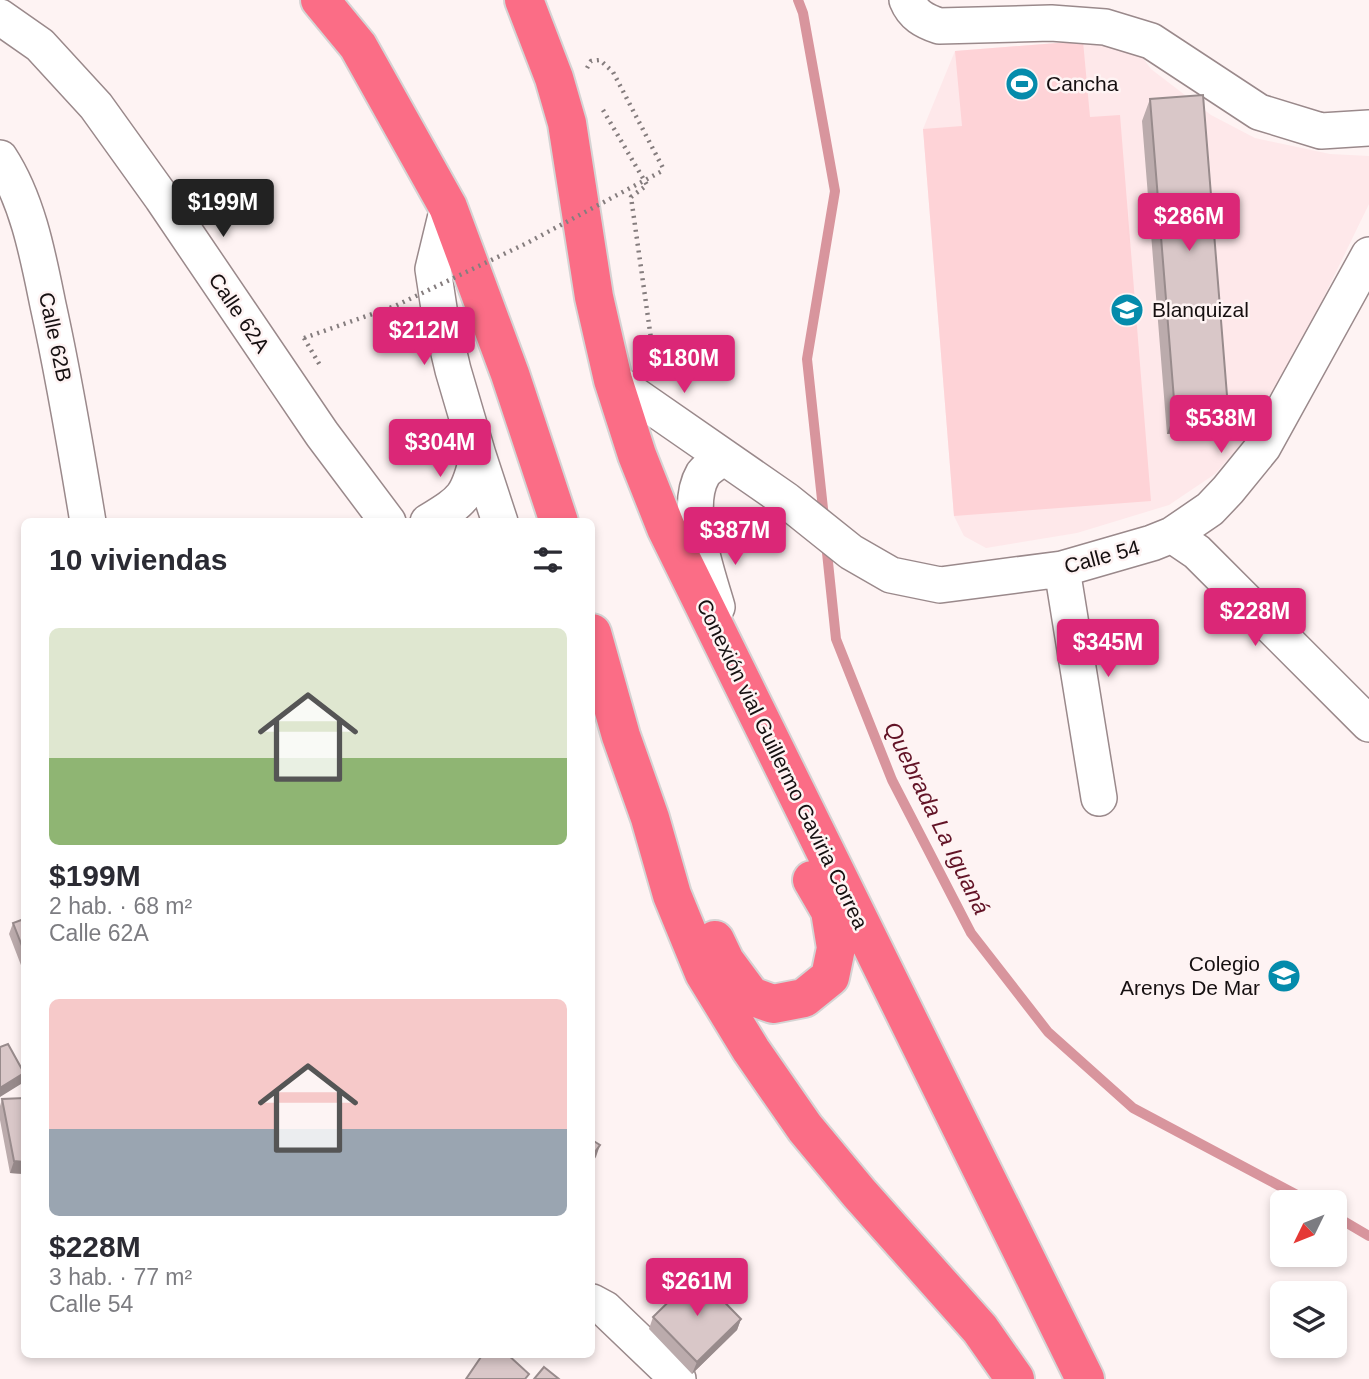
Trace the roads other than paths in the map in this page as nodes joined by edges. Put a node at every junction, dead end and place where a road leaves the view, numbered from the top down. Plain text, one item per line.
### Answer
1 (320, 0) edge
2 (337, 0) edge
3 (524, 0) edge
4 (907, 0) edge
5 (0, 17) edge
6 (358, 46) junction
7 (1369, 128) edge
8 (0, 158) edge
9 (448, 207) junction
10 (1369, 255) edge
11 (613, 380) junction
12 (478, 455) junction
13 (724, 457) junction
14 (87, 518) edge
15 (385, 518) edge
16 (434, 518) edge
17 (499, 518) edge
18 (558, 518) edge
19 (1172, 535) junction
20 (1062, 569) junction
21 (595, 653) edge
22 (734, 668) junction
23 (1369, 724) edge
24 (606, 725) edge
25 (776, 750) junction
26 (1099, 798) dead end
27 (650, 818) junction
28 (595, 1304) edge
29 (678, 1379) edge
30 (1015, 1379) edge
31 (1085, 1379) edge

1 - 6 highway
2 - 6 highway
3 - 11 highway, Conexión vial Guillermo Gaviria Correa
4 - 7 street
5 - 15 street, Calle 62A
6 - 9 highway
8 - 14 street, Calle 62B
9 - 12 street
9 - 18 highway
10 - 19 street, Calle 54
11 - 13 street, Calle 54
11 - 22 highway, Conexión vial Guillermo Gaviria Correa
12 - 16 street
12 - 17 street
13 - 20 street, Calle 54
13 - 22 street
19 - 20 street, Calle 54
19 - 23 street
20 - 26 street
21 - 24 highway
22 - 25 highway, Conexión vial Guillermo Gaviria Correa
24 - 27 highway
25 - 27 highway
25 - 31 highway, Conexión vial Guillermo Gaviria Correa
27 - 30 highway
28 - 29 street

